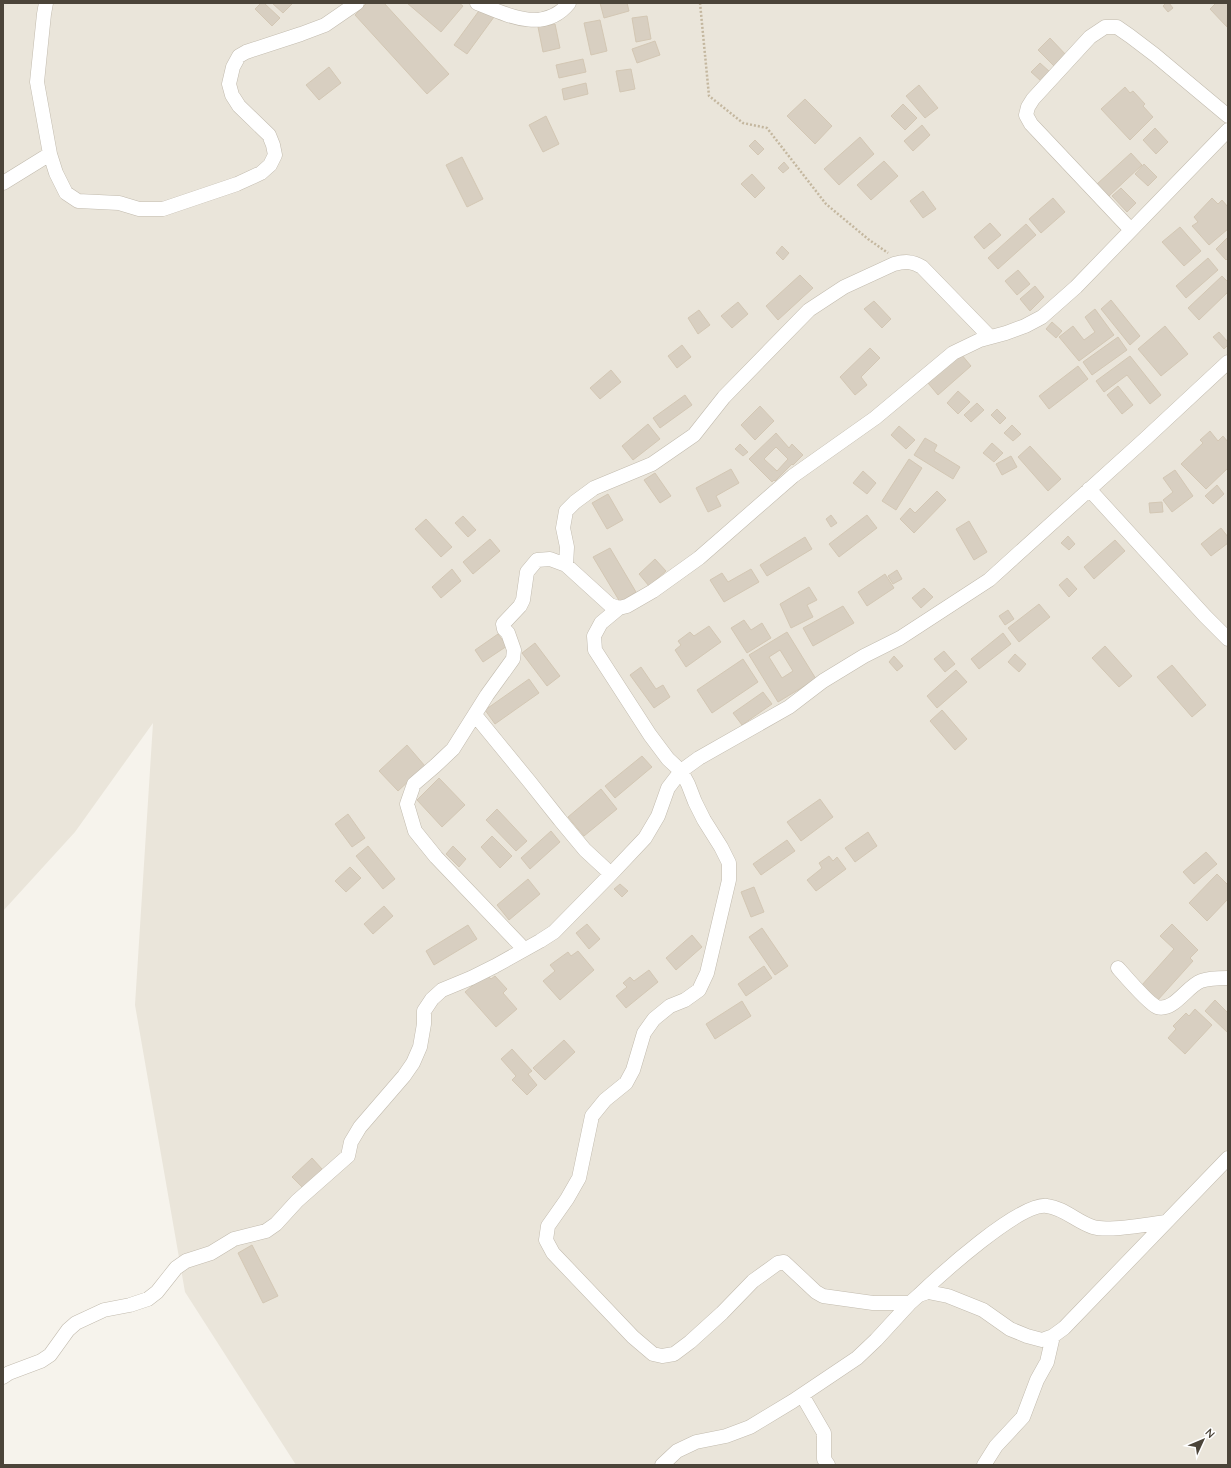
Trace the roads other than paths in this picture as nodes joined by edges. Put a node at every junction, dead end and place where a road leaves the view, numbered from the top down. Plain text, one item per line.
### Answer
1 (46, 3) edge
2 (357, 3) edge
3 (478, 3) edge
4 (569, 3) edge
5 (1228, 116) edge
6 (1228, 130) edge
7 (50, 154) junction
8 (3, 183) edge
9 (1131, 230) junction
10 (990, 337) junction
11 (1228, 362) edge
12 (1089, 489) junction
13 (566, 565) junction
14 (619, 608) junction
15 (1228, 639) edge
16 (475, 715) junction
17 (681, 770) junction
18 (611, 874) junction
19 (524, 949) junction
20 (1118, 968) dead end
21 (1228, 978) edge
22 (1228, 1158) edge
23 (1166, 1222) junction
24 (914, 1299) junction
25 (1052, 1336) junction
26 (3, 1377) edge
27 (802, 1395) junction
28 (662, 1465) edge
29 (828, 1465) edge
30 (984, 1465) edge

1 - 7 street
2 - 7 street
3 - 4 street
5 - 9 street
6 - 9 street
7 - 8 street
9 - 10 street
10 - 13 street
10 - 14 street
11 - 12 street
12 - 15 street
12 - 17 street
13 - 14 street
13 - 16 street
14 - 17 street
16 - 18 street
16 - 19 street
17 - 18 street
17 - 24 street
18 - 19 street
19 - 26 street
20 - 21 street
22 - 23 street
23 - 24 street
23 - 25 street
24 - 25 street
24 - 27 street
25 - 30 street
27 - 28 street
27 - 29 street

